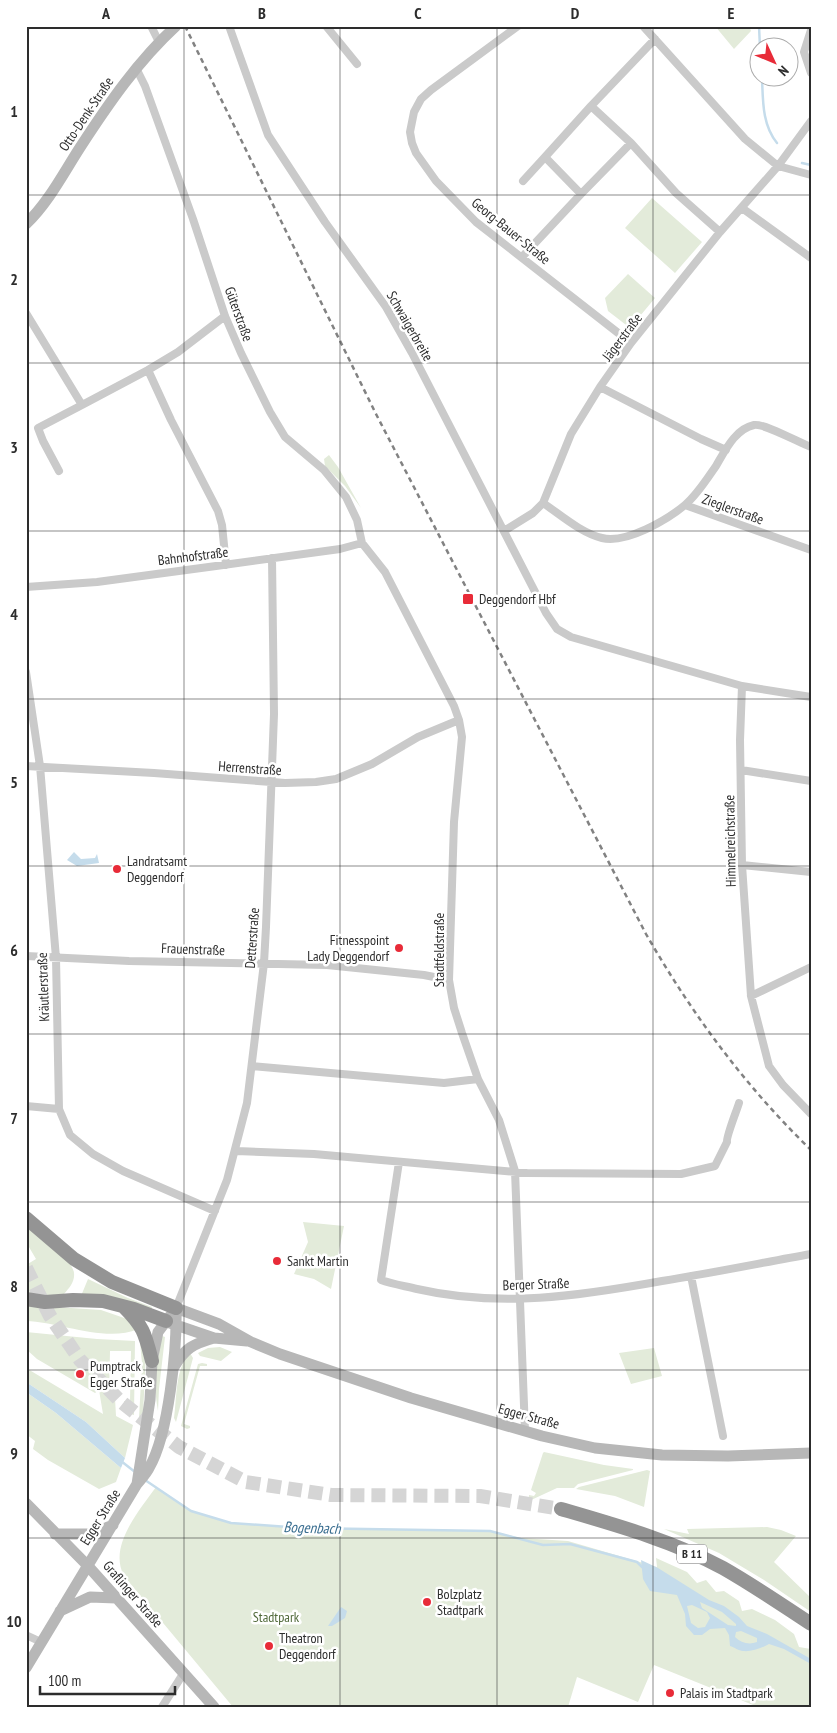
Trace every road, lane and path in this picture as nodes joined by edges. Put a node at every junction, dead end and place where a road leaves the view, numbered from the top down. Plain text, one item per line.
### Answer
1 (151, 26) edge
2 (176, 26) edge
3 (229, 26) edge
4 (326, 26) edge
5 (518, 26) edge
6 (643, 26) edge
7 (811, 30) edge
8 (655, 39) junction
9 (159, 42) junction
10 (357, 64) dead end
11 (136, 68) junction
12 (811, 73) edge
13 (591, 106) junction
14 (811, 121) edge
15 (631, 143) junction
16 (545, 157) junction
17 (778, 166) junction
18 (811, 175) edge
19 (523, 181) dead end
20 (581, 194) junction
21 (742, 208) junction
22 (26, 224) edge
23 (720, 232) junction
24 (522, 257) junction
25 (811, 258) edge
26 (26, 313) edge
27 (225, 316) junction
28 (631, 343) junction
29 (148, 370) junction
30 (600, 387) junction
31 (82, 405) junction
32 (811, 447) edge
33 (726, 450) junction
34 (59, 471) dead end
35 (543, 503) junction
36 (686, 505) junction
37 (504, 530) junction
38 (362, 543) junction
39 (811, 550) edge
40 (272, 558) junction
41 (226, 565) junction
42 (26, 587) edge
43 (26, 672) edge
44 (742, 686) junction
45 (811, 697) edge
46 (459, 720) junction
47 (26, 766) edge
48 (40, 766) junction
49 (741, 770) junction
50 (811, 781) edge
51 (273, 782) junction
52 (742, 865) junction
53 (811, 872) edge
54 (26, 956) edge
55 (56, 958) junction
56 (264, 963) junction
57 (811, 967) edge
58 (449, 980) junction
59 (751, 996) junction
60 (252, 1066) junction
61 (478, 1079) junction
62 (739, 1103) dead end
63 (26, 1106) edge
64 (59, 1109) junction
65 (811, 1114) edge
66 (236, 1151) junction
67 (400, 1162) junction
68 (515, 1171) junction
69 (215, 1211) junction
70 (26, 1218) edge
71 (811, 1254) edge
72 (691, 1276) junction
73 (26, 1299) edge
74 (520, 1299) junction
75 (123, 1306) junction
76 (176, 1308) junction
77 (171, 1323) junction
78 (214, 1338) junction
79 (251, 1342) junction
80 (152, 1361) junction
81 (172, 1370) junction
82 (150, 1400) junction
83 (164, 1427) junction
84 (526, 1431) junction
85 (723, 1436) dead end
86 (811, 1453) edge
87 (138, 1484) junction
88 (26, 1503) edge
89 (561, 1509) tunnel mouth
90 (113, 1525) junction
91 (56, 1534) junction
92 (88, 1566) junction
93 (116, 1598) junction
94 (60, 1611) junction
95 (811, 1624) edge
96 (26, 1635) edge
97 (40, 1642) junction
98 (26, 1668) edge
99 (183, 1674) junction
100 (162, 1707) edge
101 (214, 1707) edge

1 - 9 street
2 - 9 street, Otto-Denk-Straße
3 - 37 street, Schwaigerbreite
4 - 10 street
5 - 24 street, Georg-Bauer-Straße
6 - 8 street
7 - 12 street
8 - 13 street
8 - 17 street
9 - 11 street, Otto-Denk-Straße
11 - 22 street, Otto-Denk-Straße
11 - 27 street, Güterstraße
13 - 15 street
13 - 16 street
14 - 17 street, Jägerstraße
15 - 20 street
15 - 23 street
16 - 19 street
16 - 20 street
17 - 18 street
17 - 21 street, Jägerstraße
20 - 24 street
21 - 23 street, Jägerstraße
21 - 25 street
23 - 28 street, Jägerstraße
24 - 28 street, Georg-Bauer-Straße
26 - 31 street
27 - 29 street
27 - 38 street, Güterstraße
28 - 30 street, Jägerstraße
29 - 31 street
29 - 41 street
30 - 33 street
30 - 35 street, Jägerstraße
31 - 34 street
32 - 33 street
33 - 36 street
35 - 36 street, Zieglerstraße
35 - 37 street, Jägerstraße
36 - 39 street, Zieglerstraße
37 - 44 street, Schwaigerbreite
38 - 40 street, Bahnhofstraße
38 - 46 street, Stadtfeldstraße
40 - 41 street, Bahnhofstraße
40 - 51 street, Detterstraße
41 - 42 street, Bahnhofstraße
43 - 48 street, Kräutlerstraße
44 - 45 street
44 - 49 street, Himmelreichstraße
46 - 51 street, Herrenstraße
46 - 58 street, Stadtfeldstraße
47 - 48 street, Herrenstraße
48 - 51 street, Herrenstraße
48 - 55 street, Kräutlerstraße
49 - 50 street
49 - 52 street, Himmelreichstraße
51 - 56 street, Detterstraße
52 - 53 street
52 - 59 street, Himmelreichstraße
54 - 55 street, Frauenstraße
55 - 56 street, Frauenstraße
55 - 64 street, Kräutlerstraße
56 - 58 street, Frauenstraße
56 - 60 street, Detterstraße
57 - 59 street
58 - 61 street, Stadtfeldstraße
59 - 65 street, Himmelreichstraße
60 - 61 street
60 - 66 street, Detterstraße
61 - 68 street, Stadtfeldstraße
62 - 68 street
63 - 64 street
64 - 69 street, Kräutlerstraße
66 - 67 street
66 - 69 street, Detterstraße
67 - 68 street
67 - 74 street, Berger Straße
68 - 74 street, Stadtfeldstraße
69 - 76 street, Detterstraße
70 - 76 highway
71 - 72 street, Berger Straße
72 - 74 street, Berger Straße
72 - 85 street
73 - 75 highway
74 - 84 street, Stadtfeldstraße
75 - 77 highway
75 - 80 highway
76 - 77 street, Egger Straße
76 - 79 street, Egger Straße
77 - 78 street, Egger Straße
77 - 80 street, Egger Straße
77 - 81 street, Egger Straße
78 - 79 street, Egger Straße
78 - 81 street
79 - 84 street, Egger Straße
80 - 82 street, Egger Straße
81 - 83 street, Egger Straße
82 - 83 street
82 - 87 street, Egger Straße
83 - 87 street, Egger Straße
84 - 86 street, Egger Straße
87 - 90 street, Egger Straße
88 - 91 street, Graflinger Straße
89 - 95 highway, B 11
90 - 91 street
90 - 92 street, Egger Straße
91 - 92 street, Graflinger Straße
92 - 93 street, Graflinger Straße
92 - 94 street, Egger Straße
93 - 94 street
93 - 99 street, Graflinger Straße
94 - 97 street, Egger Straße
96 - 97 street
97 - 98 street, Egger Straße
99 - 100 street
99 - 101 street, Graflinger Straße

